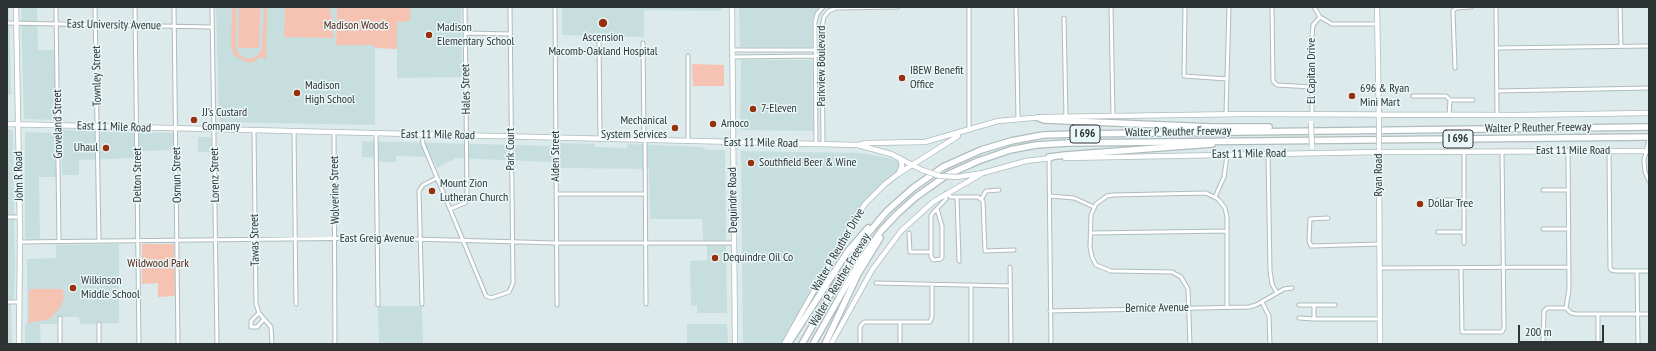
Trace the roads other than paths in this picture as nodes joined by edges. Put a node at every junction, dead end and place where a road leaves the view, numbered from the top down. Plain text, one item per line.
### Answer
1 (16, 7) edge
2 (56, 7) edge
3 (96, 7) edge
4 (135, 7) edge
5 (174, 7) edge
6 (212, 7) edge
7 (465, 7) edge
8 (510, 7) edge
9 (555, 7) edge
10 (732, 7) edge
11 (823, 7) edge
12 (848, 7) edge
13 (885, 7) edge
14 (898, 7) edge
15 (969, 7) edge
16 (1016, 7) edge
17 (1111, 7) edge
18 (1185, 7) edge
19 (1229, 7) edge
20 (1272, 7) edge
21 (1314, 7) edge
22 (1377, 7) edge
23 (1471, 7) edge
24 (1496, 7) edge
25 (1620, 7) edge
26 (1320, 17) junction
27 (1064, 18) dead end
28 (7, 23) edge
29 (17, 23) junction
30 (56, 24) junction
31 (96, 24) junction
32 (1377, 24) junction
33 (135, 25) junction
34 (175, 26) junction
35 (815, 26) junction
36 (212, 27) junction
37 (822, 28) junction
38 (466, 33) junction
39 (510, 34) junction
40 (815, 37) junction
41 (822, 37) junction
42 (599, 39) dead end
43 (644, 43) dead end
44 (1621, 46) junction
45 (1649, 46) edge
46 (1496, 48) junction
47 (732, 50) junction
48 (815, 50) junction
49 (822, 54) junction
50 (688, 56) dead end
51 (815, 56) junction
52 (732, 57) junction
53 (1455, 68) dead end
54 (1227, 79) junction
55 (1312, 87) junction
56 (1649, 88) edge
57 (1497, 91) junction
58 (822, 94) junction
59 (816, 96) junction
60 (1413, 96) dead end
61 (1450, 100) junction
62 (1474, 100) dead end
63 (816, 106) junction
64 (822, 106) junction
65 (1649, 113) edge
66 (1226, 114) junction
67 (1311, 115) junction
68 (1379, 115) junction
69 (1449, 115) junction
70 (1497, 115) junction
71 (1113, 116) junction
72 (1066, 117) junction
73 (1039, 118) junction
74 (1018, 119) junction
75 (7, 124) edge
76 (18, 124) junction
77 (58, 125) junction
78 (98, 127) junction
79 (1649, 127) edge
80 (137, 128) junction
81 (177, 129) junction
82 (214, 130) junction
83 (969, 130) junction
84 (1305, 130) junction
85 (254, 131) junction
86 (294, 132) junction
87 (334, 133) junction
88 (376, 134) junction
89 (422, 135) junction
90 (467, 136) junction
91 (511, 137) junction
92 (556, 138) junction
93 (600, 139) junction
94 (644, 140) junction
95 (1649, 140) edge
96 (688, 141) junction
97 (1266, 141) junction
98 (732, 143) junction
99 (816, 144) junction
100 (823, 144) junction
101 (858, 145) junction
102 (1647, 150) edge
103 (1464, 151) junction
104 (1502, 151) junction
105 (1568, 151) junction
106 (1609, 151) junction
107 (1379, 152) junction
108 (1317, 153) junction
109 (1268, 154) junction
110 (1227, 155) junction
111 (1050, 157) junction
112 (900, 158) junction
113 (922, 158) junction
114 (912, 164) junction
115 (922, 170) junction
116 (983, 173) junction
117 (898, 174) junction
118 (437, 178) junction
119 (1649, 181) edge
120 (999, 190) dead end
121 (1543, 190) dead end
122 (1568, 190) junction
123 (946, 193) junction
124 (556, 194) junction
125 (645, 194) junction
126 (1050, 196) junction
127 (957, 197) junction
128 (1215, 197) junction
129 (982, 198) junction
130 (1438, 200) dead end
131 (1464, 200) junction
132 (1094, 207) junction
133 (450, 209) junction
134 (937, 209) junction
135 (897, 214) junction
136 (7, 217) edge
137 (20, 217) junction
138 (1328, 218) dead end
139 (878, 220) junction
140 (1543, 229) dead end
141 (1568, 229) junction
142 (1227, 231) junction
143 (1438, 232) dead end
144 (1464, 232) junction
145 (909, 233) dead end
146 (1091, 233) junction
147 (335, 238) junction
148 (377, 238) junction
149 (295, 239) junction
150 (421, 239) junction
151 (178, 240) junction
152 (216, 240) junction
153 (255, 240) junction
154 (463, 240) junction
155 (99, 241) junction
156 (138, 241) junction
157 (20, 242) junction
158 (59, 242) junction
159 (512, 242) junction
160 (556, 243) junction
161 (646, 243) junction
162 (734, 243) junction
163 (1464, 243) dead end
164 (1379, 244) junction
165 (1014, 250) dead end
166 (931, 252) junction
167 (959, 261) dead end
168 (1010, 267) dead end
169 (1504, 267) junction
170 (1569, 267) junction
171 (1379, 268) junction
172 (1461, 268) junction
173 (1649, 271) edge
174 (1637, 272) junction
175 (876, 283) dead end
176 (932, 284) junction
177 (971, 285) junction
178 (1010, 286) junction
179 (1292, 288) dead end
180 (1277, 293) junction
181 (7, 302) edge
182 (19, 302) junction
183 (1262, 302) junction
184 (296, 304) dead end
185 (422, 304) dead end
186 (646, 304) dead end
187 (378, 305) dead end
188 (557, 305) dead end
189 (1299, 305) dead end
190 (1314, 305) junction
191 (1335, 305) dead end
192 (1228, 307) junction
193 (1189, 308) junction
194 (1566, 308) junction
195 (1050, 311) junction
196 (259, 314) junction
197 (1637, 314) junction
198 (1649, 314) edge
199 (1598, 315) junction
200 (60, 318) dead end
201 (1299, 318) dead end
202 (264, 319) junction
203 (1314, 319) junction
204 (1380, 319) junction
205 (900, 322) junction
206 (99, 324) dead end
207 (19, 344) edge
208 (60, 344) edge
209 (99, 344) edge
210 (139, 344) edge
211 (178, 344) edge
212 (217, 344) edge
213 (272, 344) edge
214 (335, 344) edge
215 (735, 344) edge
216 (784, 344) edge
217 (788, 344) edge
218 (802, 344) edge
219 (813, 344) edge
220 (825, 344) edge
221 (831, 344) edge
222 (860, 344) edge
223 (900, 344) edge
224 (971, 344) edge
225 (1011, 344) edge
226 (1051, 344) edge
227 (1190, 344) edge
228 (1270, 344) edge
229 (1380, 344) edge
230 (1543, 344) edge
231 (1598, 344) edge
232 (1638, 344) edge

1 - 29 main road, John R Road
2 - 30 street, Groveland Street
3 - 31 street, Townley Street
4 - 33 street, Delton Street
5 - 34 street, Osmun Street
6 - 36 street, Lorenz Street
7 - 38 street, Hales Street
8 - 39 street, Park Court
9 - 92 street, Alden Street
10 - 47 main road, Dequindre Road
11 - 35 street, Parkview Boulevard
12 - 13 street, Parkview Boulevard
12 - 37 street, Parkview Boulevard
13 - 14 street, Parkview Boulevard
15 - 83 street
16 - 74 street
17 - 71 street
18 - 54 street
19 - 54 street
20 - 55 street
21 - 26 street
22 - 32 main road, Ryan Road
23 - 53 street
24 - 46 street
25 - 44 street
26 - 32 street
26 - 55 street, El Capitan Drive
27 - 72 street
28 - 29 street, East University Avenue
29 - 30 street, East University Avenue
29 - 76 main road, John R Road
30 - 31 street, East University Avenue
30 - 77 street, Groveland Street
31 - 33 street, East University Avenue
31 - 78 street, Townley Street
32 - 68 main road, Ryan Road
33 - 34 street, East University Avenue
33 - 80 street, Delton Street
34 - 36 street, East University Avenue
34 - 81 street, Osmun Street
35 - 37 street
35 - 40 street, Parkview Boulevard
36 - 82 street, Lorenz Street
37 - 41 street, Parkview Boulevard
38 - 39 street
38 - 90 street, Hales Street
39 - 91 street, Park Court
40 - 41 street
40 - 48 street, Parkview Boulevard
41 - 49 street, Parkview Boulevard
42 - 93 street
43 - 94 street
44 - 45 street
44 - 46 street
46 - 57 street
47 - 48 street
47 - 52 main road, Dequindre Road
48 - 51 street, Parkview Boulevard
49 - 51 street
49 - 58 street, Parkview Boulevard
50 - 96 street
51 - 52 street
51 - 59 street, Parkview Boulevard
52 - 98 main road, Dequindre Road
54 - 66 street
55 - 67 street, El Capitan Drive
56 - 57 street
57 - 70 street
58 - 59 street
58 - 64 street, Parkview Boulevard
59 - 63 street, Parkview Boulevard
60 - 61 street
61 - 62 street
61 - 69 street
63 - 64 street
63 - 99 street, Parkview Boulevard
64 - 100 street, Parkview Boulevard
65 - 70 main road, East 11 Mile Road
66 - 67 main road, East 11 Mile Road
66 - 71 main road, East 11 Mile Road
67 - 68 main road, East 11 Mile Road
67 - 108 main road, El Capitan Drive, bridge
68 - 69 main road, East 11 Mile Road
68 - 107 main road, Ryan Road, bridge
69 - 70 main road, East 11 Mile Road
71 - 72 main road, East 11 Mile Road
72 - 73 main road, East 11 Mile Road
73 - 74 main road, East 11 Mile Road
73 - 84 highway
74 - 83 main road, East 11 Mile Road
75 - 76 main road, East 11 Mile Road
76 - 77 main road, East 11 Mile Road
76 - 137 main road, John R Road
77 - 78 main road, East 11 Mile Road
77 - 158 street, Groveland Street
78 - 80 main road, East 11 Mile Road
78 - 155 street, Townley Street
79 - 84 highway, Walter P Reuther Freeway / I 696
80 - 81 main road, East 11 Mile Road
80 - 156 street, Delton Street
81 - 82 main road, East 11 Mile Road
81 - 151 street, Osmun Street
82 - 85 main road, East 11 Mile Road
82 - 152 street, Lorenz Street
83 - 101 main road, East 11 Mile Road
83 - 113 main road, Walter P Reuther Drive
84 - 139 highway, Walter P Reuther Freeway / I 696
85 - 86 main road, East 11 Mile Road
85 - 153 street, Tawas Street
86 - 87 main road, East 11 Mile Road
86 - 149 street
87 - 88 main road, East 11 Mile Road
87 - 147 street, Wolverine Street
88 - 89 main road, East 11 Mile Road
88 - 148 street
89 - 90 main road, East 11 Mile Road
89 - 118 street
90 - 91 main road, East 11 Mile Road
90 - 133 street, Hales Street
91 - 92 main road, East 11 Mile Road
91 - 159 street, Park Court
92 - 93 main road, East 11 Mile Road
92 - 124 street, Alden Street
93 - 94 main road, East 11 Mile Road
94 - 96 main road, East 11 Mile Road
94 - 125 street
95 - 97 highway, Walter P Reuther Freeway / I 696
95 - 102 street
96 - 98 main road, East 11 Mile Road
97 - 111 highway
97 - 135 highway, Walter P Reuther Freeway / I 696
98 - 99 main road, East 11 Mile Road
98 - 162 main road, Dequindre Road
99 - 100 main road, East 11 Mile Road
100 - 101 main road, East 11 Mile Road
101 - 112 main road, East 11 Mile Road
102 - 106 main road, East 11 Mile Road
102 - 119 street
103 - 104 main road, East 11 Mile Road
103 - 107 main road, East 11 Mile Road
103 - 131 street
104 - 105 main road, East 11 Mile Road
104 - 169 street
105 - 106 main road, East 11 Mile Road
105 - 122 street
106 - 174 street
107 - 108 main road, East 11 Mile Road
107 - 164 main road, Ryan Road
108 - 109 main road, East 11 Mile Road
109 - 110 main road, East 11 Mile Road
109 - 180 street
110 - 111 main road, East 11 Mile Road
110 - 128 street
111 - 116 main road, East 11 Mile Road
111 - 126 street
112 - 114 main road, East 11 Mile Road
112 - 117 main road
113 - 114 main road, Walter P Reuther Drive
113 - 115 main road
114 - 115 main road, East 11 Mile Road
114 - 117 main road, Walter P Reuther Drive
115 - 116 main road, East 11 Mile Road, bridge
116 - 123 main road
117 - 216 main road, Walter P Reuther Drive
118 - 133 street
118 - 150 street
120 - 129 street
121 - 122 street
122 - 141 street
123 - 127 street
123 - 134 street
123 - 221 main road
124 - 125 street
124 - 160 street, Alden Street
125 - 161 street
126 - 132 street
126 - 195 street
127 - 129 street
127 - 167 street
128 - 132 street
128 - 142 street
129 - 165 street
130 - 131 street
131 - 144 street
132 - 146 street
133 - 154 street
134 - 166 street
134 - 166 street
135 - 219 highway, Walter P Reuther Freeway / I 696
135 - 220 highway
136 - 137 street
137 - 157 main road, John R Road
138 - 164 street
139 - 217 highway
139 - 218 highway, Walter P Reuther Freeway / I 696
140 - 141 street
141 - 170 street
142 - 146 street
142 - 192 street
143 - 144 street
144 - 163 street
145 - 166 street
146 - 193 street
147 - 148 street, East Greig Avenue
147 - 149 street, East Greig Avenue
147 - 214 street, Wolverine Street
148 - 150 street, East Greig Avenue
148 - 187 street
149 - 153 street, East Greig Avenue
149 - 184 street
150 - 154 street, East Greig Avenue
150 - 185 street
151 - 152 street, East Greig Avenue
151 - 156 street, East Greig Avenue
151 - 211 street, Osmun Street
152 - 153 street, East Greig Avenue
152 - 212 street, Lorenz Street
153 - 196 street, Tawas Street
154 - 159 street, East Greig Avenue
154 - 159 street, Park Court
155 - 156 street, East Greig Avenue
155 - 158 street, East Greig Avenue
156 - 210 street, Delton Street
157 - 158 street, East Greig Avenue
157 - 182 main road, John R Road
159 - 160 street, East Greig Avenue
160 - 161 street, East Greig Avenue
160 - 188 street, Alden Street
161 - 162 street, East Greig Avenue
161 - 186 street
162 - 215 main road, Dequindre Road
164 - 171 main road, Ryan Road
168 - 178 street
169 - 170 street
169 - 172 street
169 - 172 street
170 - 194 street
171 - 172 street
171 - 204 main road, Ryan Road
173 - 174 street
174 - 197 street
175 - 176 street
176 - 177 street
176 - 205 street
177 - 178 street
177 - 224 street
178 - 225 street
179 - 180 street
180 - 183 street, Bernice Avenue
181 - 182 street
182 - 207 main road, John R Road
183 - 192 street, Bernice Avenue
183 - 228 street
189 - 190 street
190 - 191 street
190 - 203 street
192 - 193 street, Bernice Avenue
193 - 195 street, Bernice Avenue
193 - 227 street
194 - 199 street
194 - 230 street
195 - 226 street
196 - 202 street
196 - 202 street
197 - 198 street
197 - 199 street
197 - 232 street
199 - 231 street
200 - 208 street
201 - 203 street
202 - 213 street
203 - 204 street
204 - 229 main road, Ryan Road
205 - 222 street
205 - 223 street
206 - 209 street

